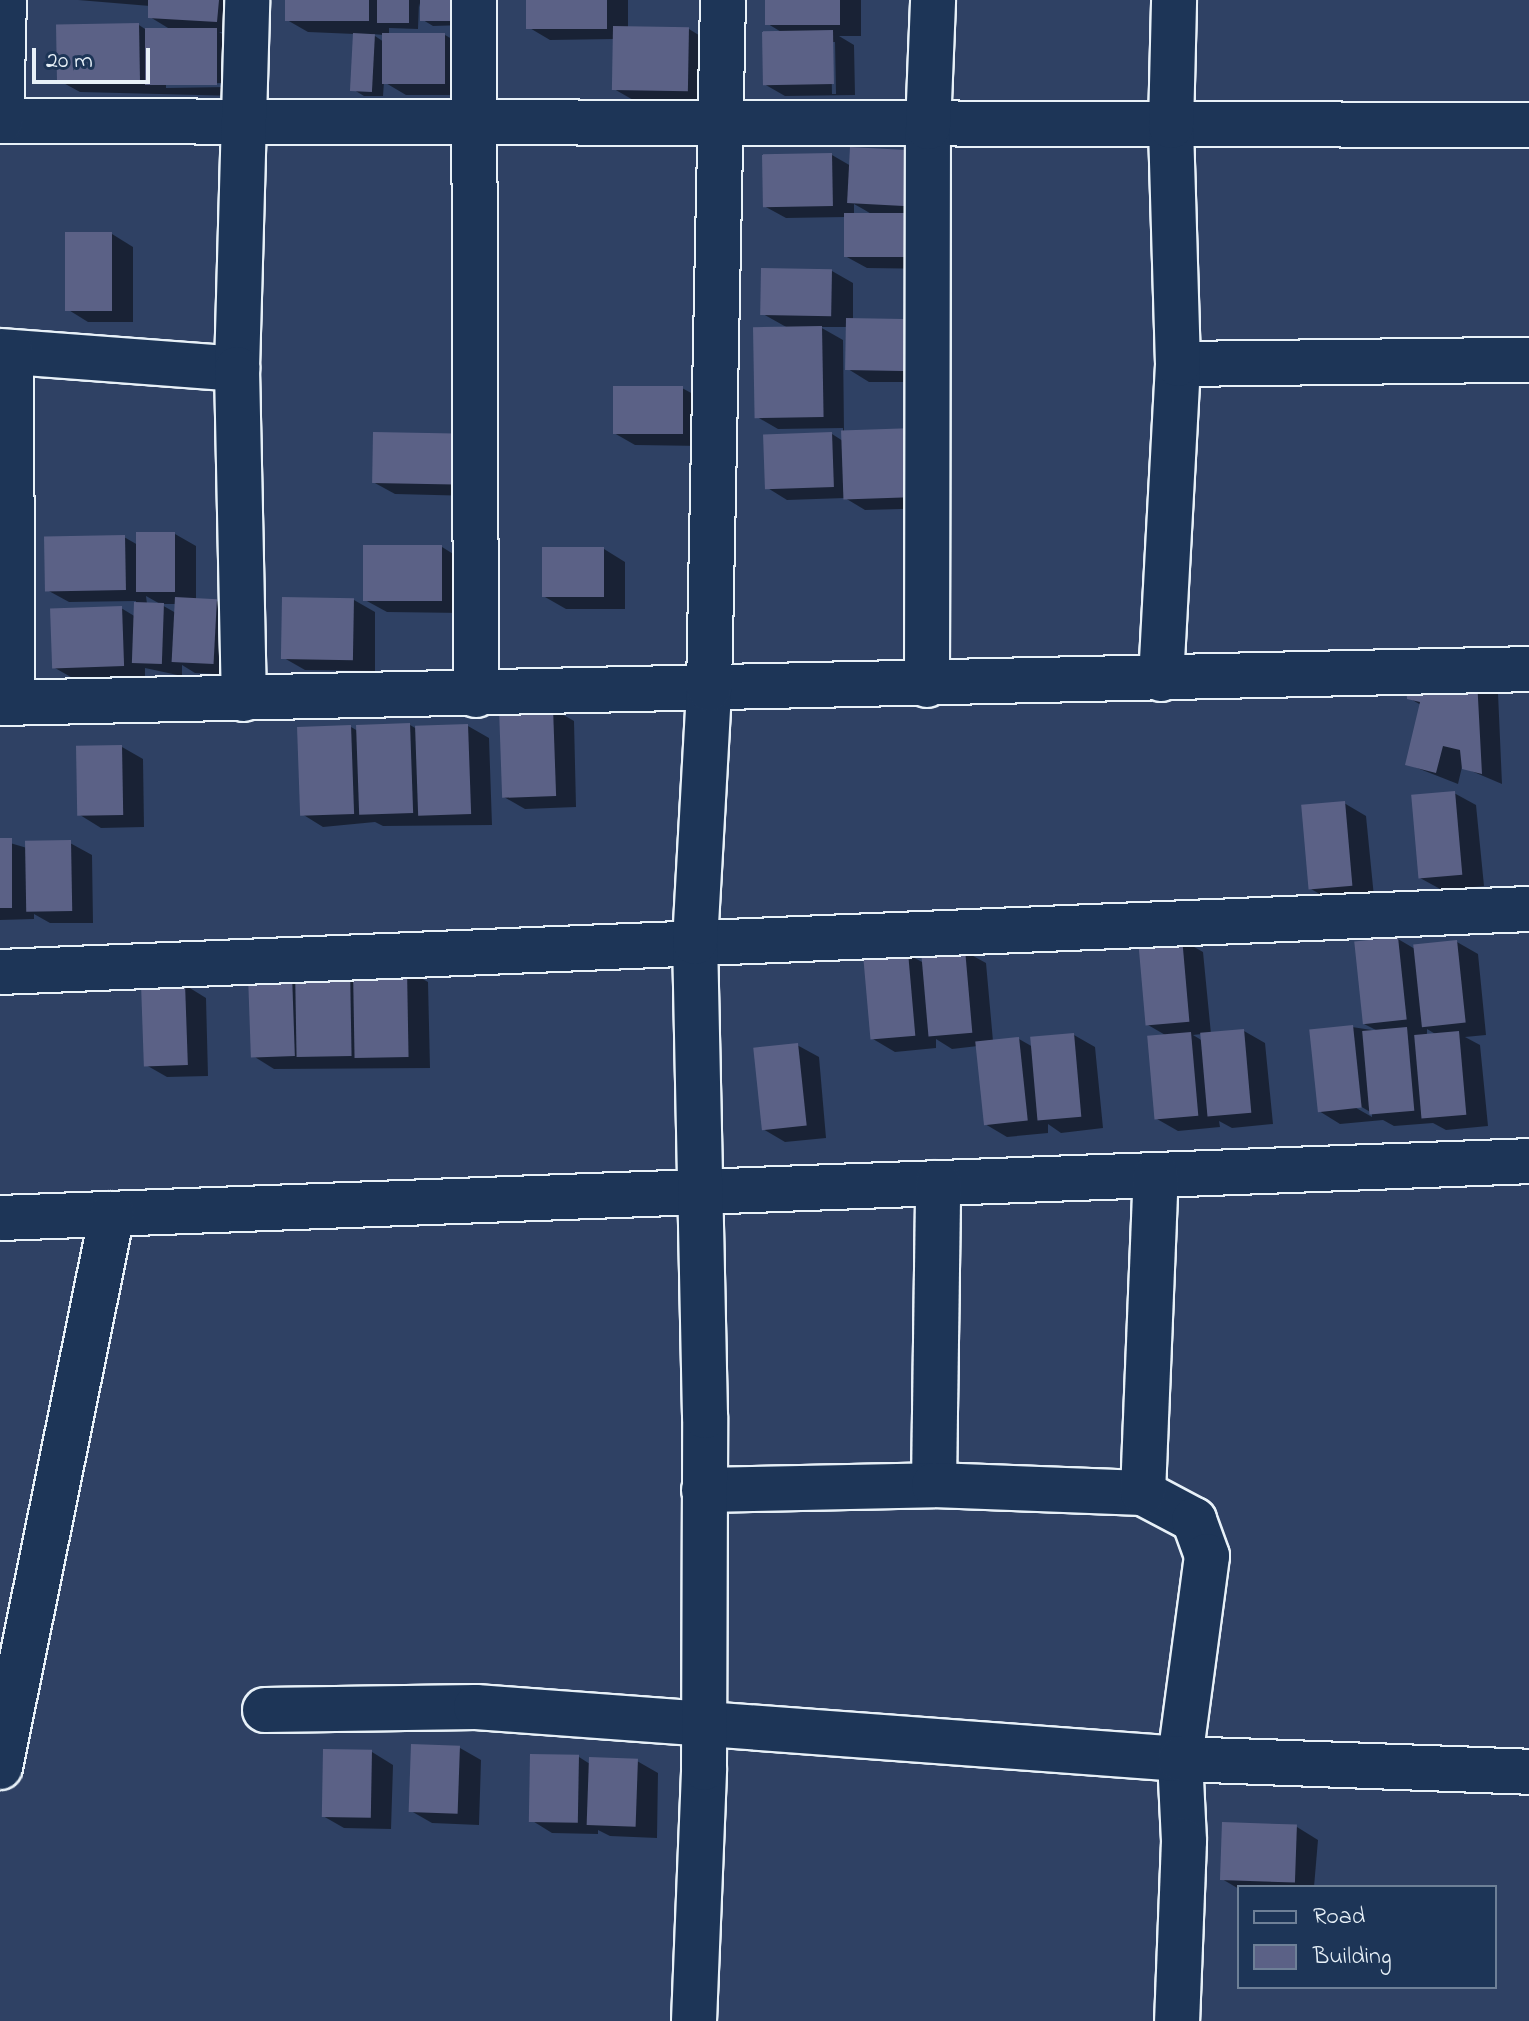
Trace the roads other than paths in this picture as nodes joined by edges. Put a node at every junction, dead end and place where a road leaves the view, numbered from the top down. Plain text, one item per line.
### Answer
1 (4, 0) edge
2 (247, 0) edge
3 (474, 0) edge
4 (723, 0) edge
5 (933, 0) edge
6 (1174, 0) edge
7 (1, 121) edge
8 (244, 123) junction
9 (720, 124) junction
10 (472, 125) junction
11 (1529, 125) edge
12 (1171, 126) junction
13 (928, 127) junction
14 (5, 351) edge
15 (1529, 360) edge
16 (1178, 364) junction
17 (237, 369) junction
18 (1529, 669) edge
19 (1161, 679) junction
20 (927, 685) junction
21 (709, 689) junction
22 (476, 695) junction
23 (244, 699) junction
24 (6, 703) edge
25 (1529, 909) edge
26 (695, 942) junction
27 (0, 972) edge
28 (1529, 1161) edge
29 (1156, 1175) junction
30 (938, 1183) junction
31 (702, 1192) junction
32 (112, 1214) junction
33 (0, 1218) edge
34 (934, 1485) junction
35 (704, 1490) junction
36 (1143, 1493) junction
37 (265, 1710) dead end
38 (704, 1724) junction
39 (1180, 1759) junction
40 (0, 1767) edge
41 (1529, 1772) edge
42 (694, 2021) edge
43 (1177, 2021) edge

1 - 7 street
2 - 8 street
3 - 10 street
4 - 9 street
5 - 13 street
6 - 12 street
7 - 8 street
8 - 10 street
8 - 17 street
9 - 10 street
9 - 13 street
9 - 21 street
10 - 22 street
11 - 12 street
12 - 13 street
12 - 16 street
13 - 20 street
14 - 17 street
14 - 24 street
15 - 16 street
16 - 19 street
17 - 23 street
18 - 19 street
19 - 20 street
20 - 21 street
21 - 22 street
21 - 26 street
22 - 23 street
23 - 24 street
25 - 26 street
26 - 27 street
26 - 31 street
28 - 29 street
29 - 30 street
29 - 36 street
30 - 31 street
30 - 34 street
31 - 32 street
31 - 35 street
32 - 33 street
32 - 40 street
34 - 35 street
34 - 36 street
35 - 38 street
36 - 39 street
37 - 38 street
38 - 39 street
38 - 42 street
39 - 41 street
39 - 43 street

